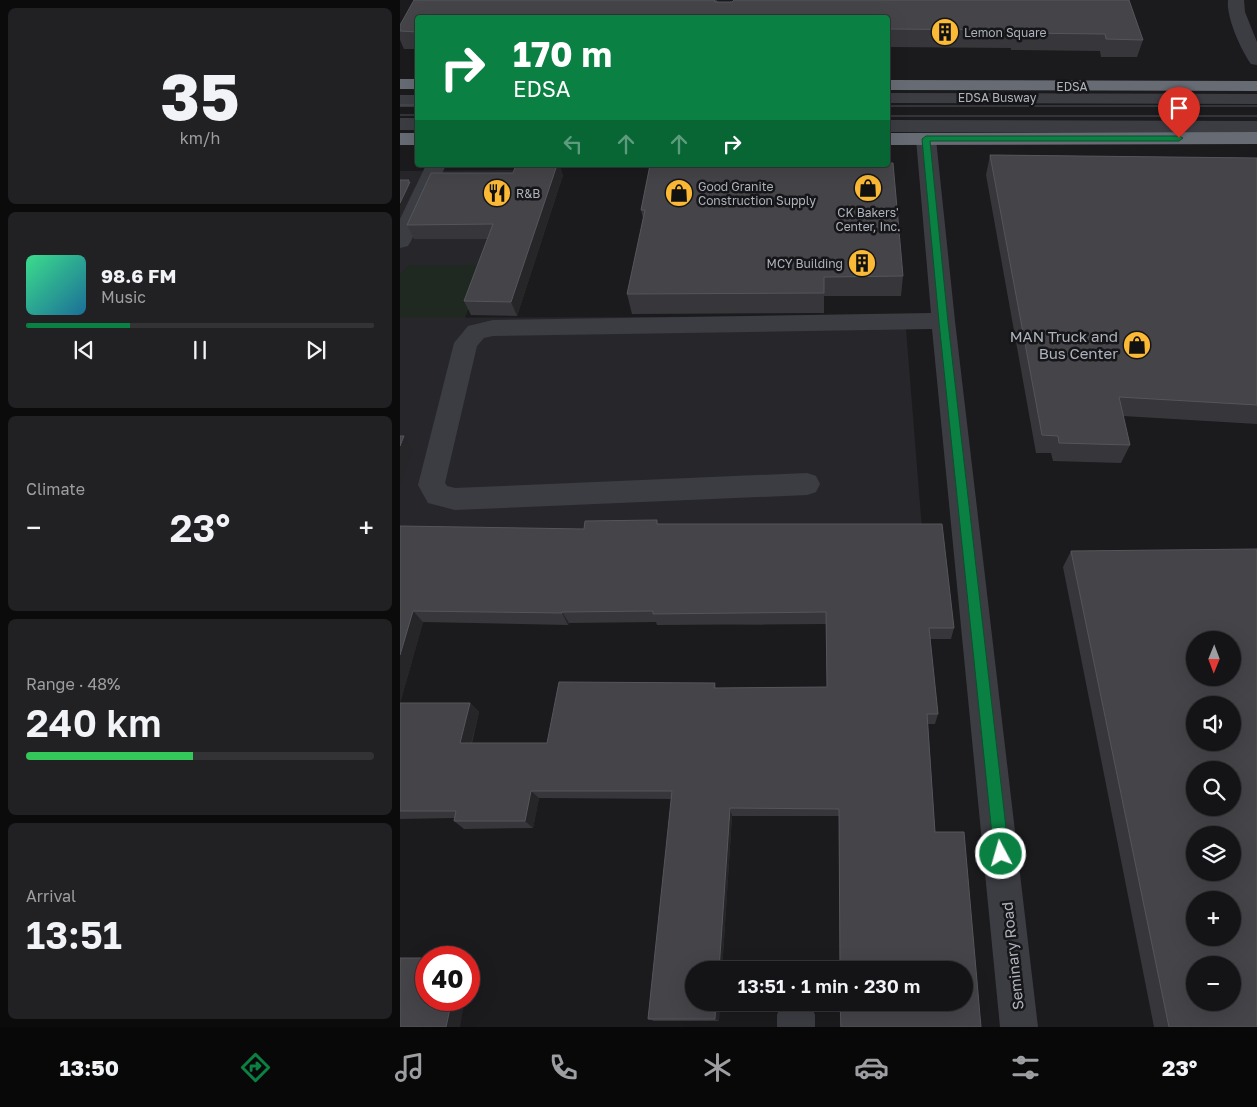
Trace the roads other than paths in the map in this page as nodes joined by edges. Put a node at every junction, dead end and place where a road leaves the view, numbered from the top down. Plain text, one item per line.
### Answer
1 (1236, 0) edge
2 (1257, 60) edge
3 (890, 85) edge
4 (1257, 86) edge
5 (890, 98) edge
6 (1257, 99) edge
7 (400, 101) edge
8 (415, 101) edge
9 (400, 124) edge
10 (415, 124) edge
11 (890, 126) edge
12 (1257, 127) edge
13 (1257, 138) edge
14 (400, 139) edge
15 (415, 139) edge
16 (890, 139) edge
17 (926, 139) junction
18 (435, 167) edge
19 (400, 241) edge
20 (943, 322) junction
21 (808, 484) dead end
22 (1020, 1027) edge

1 - 2 street
3 - 4 highway, EDSA
5 - 6 street, EDSA Busway
7 - 8 street
9 - 10 street
11 - 12 street, EDSA Busway
13 - 17 highway
14 - 15 highway
16 - 17 highway
17 - 20 street, Seminary Road
18 - 19 street
20 - 21 street
20 - 22 street, Seminary Road

